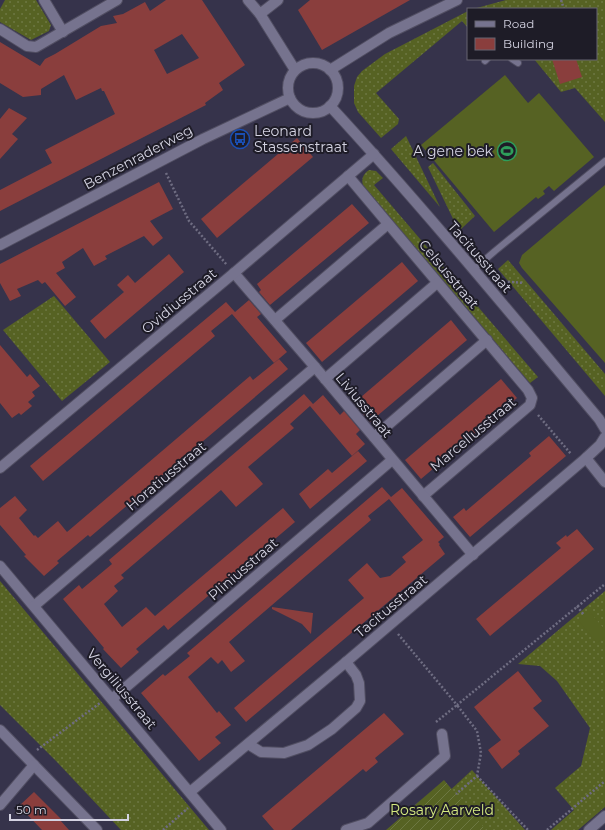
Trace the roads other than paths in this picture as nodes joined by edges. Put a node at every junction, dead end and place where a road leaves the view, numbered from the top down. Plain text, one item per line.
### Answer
1 (44, 0) edge
2 (117, 0) edge
3 (248, 0) edge
4 (278, 0) edge
5 (457, 0) edge
6 (260, 14) junction
7 (0, 29) edge
8 (63, 32) junction
9 (514, 60) edge
10 (518, 63) dead end
11 (296, 70) junction
12 (330, 70) junction
13 (290, 98) junction
14 (330, 106) junction
15 (374, 154) junction
16 (605, 161) edge
17 (348, 176) junction
18 (388, 224) junction
19 (0, 245) edge
20 (473, 270) junction
21 (234, 273) junction
22 (437, 282) junction
23 (275, 320) junction
24 (487, 340) junction
25 (315, 367) junction
26 (325, 379) junction
27 (528, 390) joint
28 (605, 429) edge
29 (374, 437) junction
30 (605, 437) edge
31 (392, 460) junction
32 (583, 461) junction
33 (0, 468) edge
34 (605, 482) edge
35 (423, 496) junction
36 (473, 555) junction
37 (0, 566) edge
38 (34, 606) junction
39 (346, 662) junction
40 (111, 698) junction
41 (0, 730) edge
42 (442, 734) road end
43 (248, 744) junction
44 (30, 761) junction
45 (190, 792) junction
46 (0, 805) edge
47 (605, 816) edge
48 (97, 830) edge
49 (221, 830) edge
50 (346, 830) edge
51 (589, 830) edge

1 - 8 street
2 - 8 street
3 - 6 street
4 - 6 street
5 - 12 street
6 - 11 street
7 - 8 street
9 - 10 lane
11 - 12 street
11 - 13 street
12 - 14 street
13 - 14 street
13 - 19 street, Benzenraderweg
14 - 15 street, Tacitusstraat
15 - 17 street, Ovidiusstraat
15 - 20 street, Tacitusstraat
16 - 20 lane
17 - 18 street, Celsusstraat
17 - 21 street, Ovidiusstraat
18 - 22 street, Celsusstraat
18 - 23 street
20 - 28 street, Tacitusstraat
21 - 23 street, Liviusstraat
21 - 33 street, Ovidiusstraat
22 - 24 street, Celsusstraat
22 - 26 street
23 - 25 street, Liviusstraat
24 - 27 street, Celsusstraat
24 - 29 street
25 - 26 street, Liviusstraat
25 - 38 street, Horatiusstraat
26 - 29 street, Liviusstraat
27 - 35 street, Marcellusstraat
29 - 31 street, Liviusstraat
30 - 32 street, Tacitusstraat
31 - 35 street, Liviusstraat
31 - 40 street, Pliniusstraat
32 - 34 street
32 - 36 street, Tacitusstraat
35 - 36 street, Liviusstraat
36 - 39 street, Tacitusstraat
37 - 38 street, Vergiliusstraat
38 - 40 street, Vergiliusstraat
39 - 43 street, Tacitusstraat
39 - 43 street
40 - 45 street, Vergiliusstraat
41 - 44 street
42 - 50 street
43 - 45 street, Tacitusstraat
44 - 46 street
44 - 48 street
45 - 49 street, Vergiliusstraat
47 - 51 street

